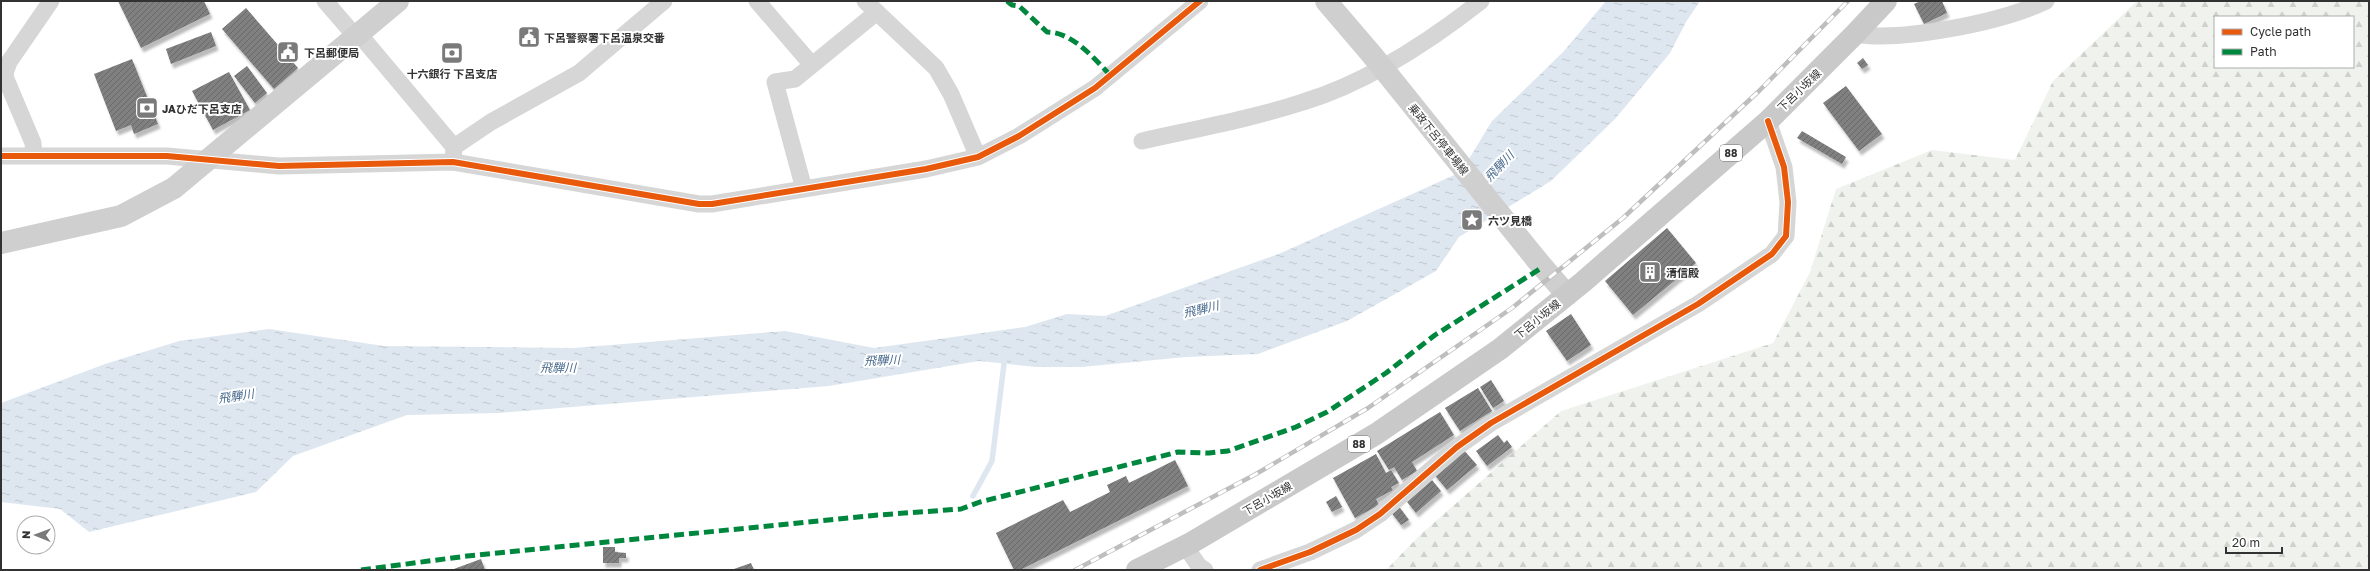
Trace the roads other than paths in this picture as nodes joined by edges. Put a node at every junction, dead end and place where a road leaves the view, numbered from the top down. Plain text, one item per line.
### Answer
1 (51, 1) edge
2 (325, 1) edge
3 (398, 1) edge
4 (664, 1) edge
5 (757, 1) edge
6 (1200, 1) edge
7 (1326, 1) edge
8 (1481, 1) edge
9 (1886, 1) edge
10 (2046, 1) edge
11 (869, 4) edge
12 (1855, 34) junction
13 (358, 35) junction
14 (812, 65) junction
15 (1768, 121) junction
16 (1142, 141) dead end
17 (453, 154) junction
18 (1, 156) edge
19 (34, 156) junction
20 (978, 157) junction
21 (210, 159) junction
22 (804, 189) junction
23 (1, 244) edge
24 (1567, 295) junction
25 (1185, 546) junction
26 (1137, 570) edge
27 (1205, 570) edge
28 (1260, 570) edge

1 - 19 street
2 - 13 street
3 - 13 street
4 - 17 street
5 - 14 street
6 - 20 street
7 - 24 street, 乗政下呂停車場線, bridge
8 - 16 street
9 - 12 main road, 下呂小坂線 / 88
10 - 12 street
11 - 14 street
11 - 20 street
12 - 15 main road, 下呂小坂線 / 88
13 - 17 street
13 - 21 street
14 - 22 street
15 - 24 main road, 下呂小坂線 / 88
15 - 28 street
17 - 21 street
17 - 22 street
18 - 19 street
19 - 21 street
20 - 22 street
21 - 23 street
24 - 25 main road, 下呂小坂線 / 88
25 - 26 main road, 下呂小坂線 / 88
25 - 27 street

